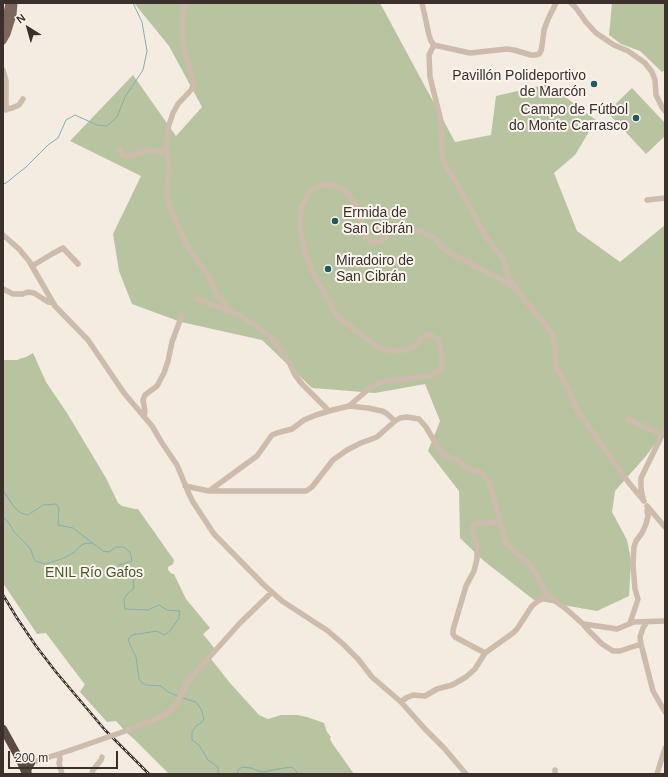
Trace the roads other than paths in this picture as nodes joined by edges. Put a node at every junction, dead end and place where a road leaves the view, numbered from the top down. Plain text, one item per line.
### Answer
1 (9, 3) edge
2 (14, 3) edge
3 (187, 3) edge
4 (422, 3) edge
5 (556, 3) edge
6 (571, 3) edge
7 (4, 24) edge
8 (3, 32) edge
9 (3, 41) edge
10 (434, 46) junction
11 (3, 70) edge
12 (23, 99) dead end
13 (5, 110) edge
14 (665, 111) edge
15 (119, 149) dead end
16 (167, 152) junction
17 (665, 198) edge
18 (646, 200) dead end
19 (3, 235) edge
20 (78, 264) dead end
21 (32, 266) junction
22 (3, 289) edge
23 (518, 291) junction
24 (197, 299) dead end
25 (53, 303) junction
26 (232, 312) junction
27 (182, 315) dead end
28 (349, 406) junction
29 (329, 410) junction
30 (144, 416) junction
31 (628, 419) dead end
32 (395, 421) junction
33 (664, 432) edge
34 (185, 486) junction
35 (209, 491) junction
36 (644, 501) junction
37 (648, 507) junction
38 (500, 522) junction
39 (665, 527) edge
40 (272, 592) junction
41 (548, 596) junction
42 (665, 621) edge
43 (647, 622) junction
44 (630, 623) junction
45 (589, 627) junction
46 (641, 644) junction
47 (485, 653) junction
48 (401, 702) junction
49 (665, 712) edge
50 (3, 729) edge
51 (3, 735) edge
52 (11, 744) junction
53 (665, 748) edge
54 (59, 755) junction
55 (102, 757) dead end
56 (19, 758) junction
57 (31, 763) junction
58 (659, 766) junction
59 (665, 769) edge
60 (26, 774) edge
61 (62, 774) edge
62 (92, 774) edge
63 (466, 774) edge
64 (656, 774) edge

1 - 7 main road
2 - 9 main road
3 - 16 street
4 - 10 street
5 - 10 street
6 - 14 street
7 - 8 main road
10 - 23 street
11 - 13 street
12 - 13 street
15 - 16 street
16 - 26 street
17 - 18 street
19 - 21 street
20 - 21 street
21 - 25 street
22 - 25 street
23 - 28 street
23 - 36 street
24 - 26 street
25 - 30 street
26 - 29 street
27 - 30 street
28 - 29 street
28 - 32 street
29 - 35 street
30 - 34 street
31 - 33 street
32 - 35 street
32 - 38 street
33 - 36 street
34 - 35 street
34 - 40 street
36 - 37 street
37 - 39 street
37 - 44 street
38 - 41 street
38 - 47 street
40 - 48 street
40 - 54 street, bridge
41 - 45 street
41 - 47 street
42 - 43 street
43 - 44 street
43 - 46 street
44 - 45 street
45 - 46 street
46 - 49 street
47 - 48 street
48 - 63 street
50 - 52 highway
51 - 52 highway
51 - 60 highway
52 - 56 highway
53 - 58 street
54 - 57 street
54 - 61 street
55 - 62 street
56 - 57 highway
56 - 60 highway
57 - 60 highway
58 - 59 street
58 - 64 street

